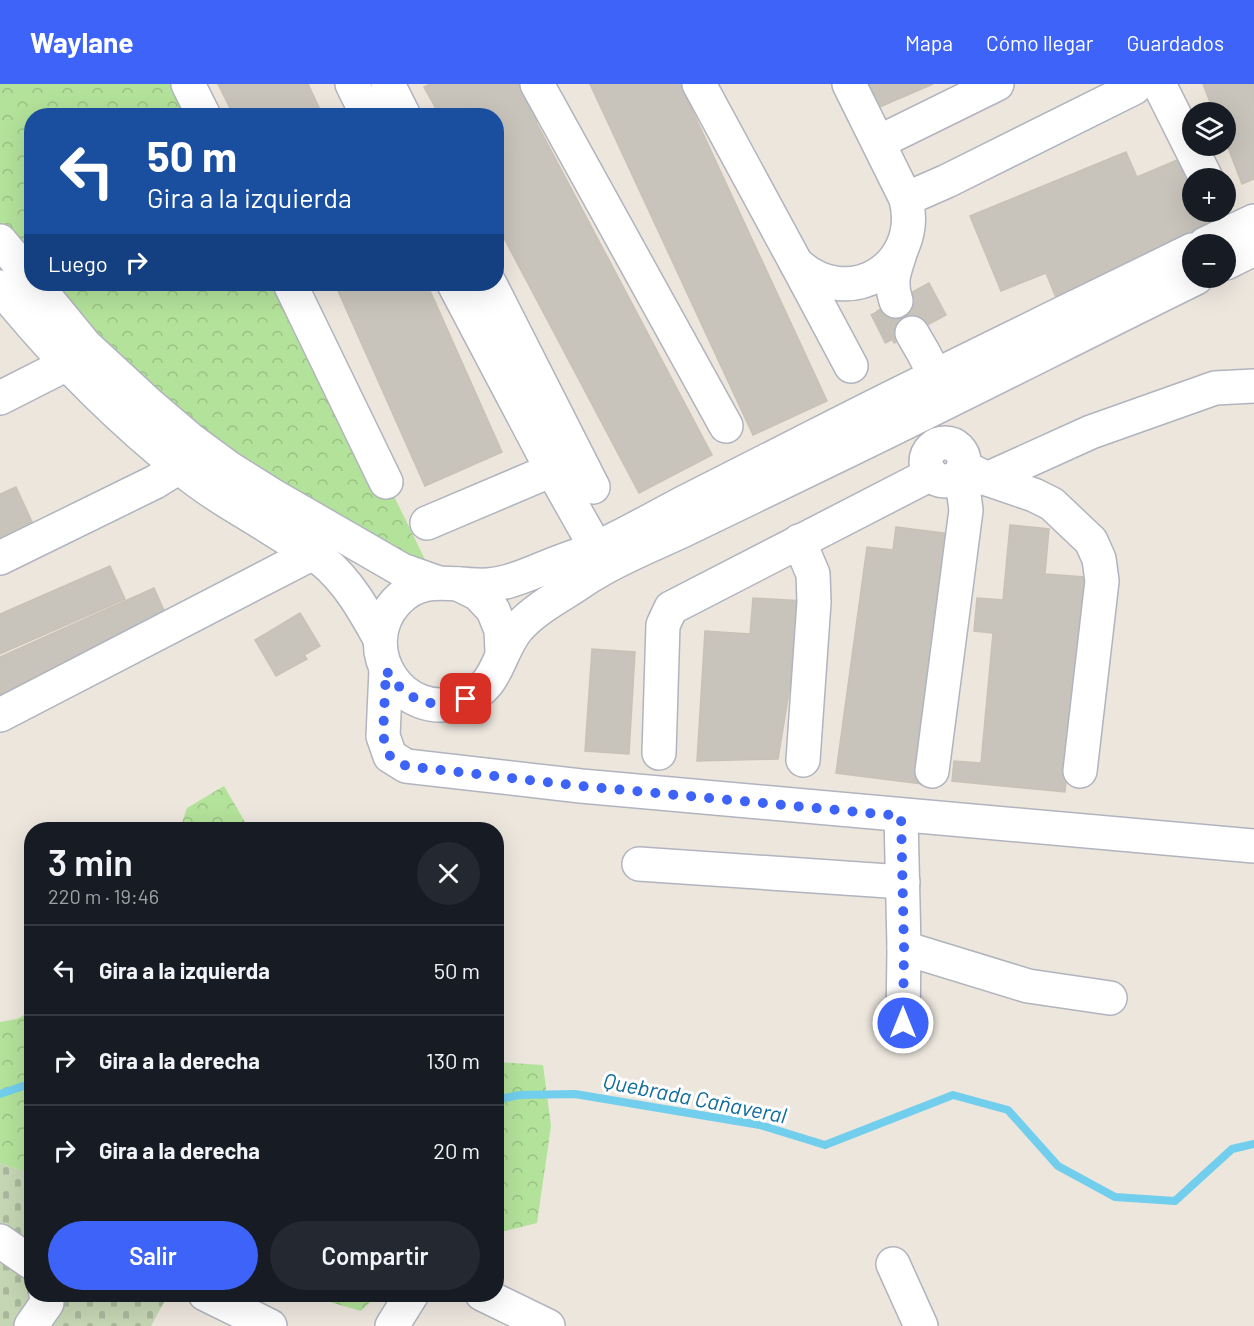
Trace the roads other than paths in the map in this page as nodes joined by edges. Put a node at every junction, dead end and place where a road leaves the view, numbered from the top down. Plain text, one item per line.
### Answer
1 (188, 84) edge
2 (352, 84) edge
3 (388, 84) edge
4 (537, 84) edge
5 (699, 84) edge
6 (849, 84) edge
7 (997, 84) edge
8 (1147, 86) edge
9 (200, 108) edge
10 (364, 108) edge
11 (400, 108) edge
12 (879, 142) junction
13 (1200, 168) edge
14 (906, 199) junction
15 (1254, 220) edge
16 (1225, 234) edge
17 (0, 241) edge
18 (1254, 249) edge
19 (901, 250) junction
20 (1182, 255) edge
21 (1236, 258) edge
22 (796, 263) junction
23 (24, 270) edge
24 (843, 284) junction
25 (1182, 285) edge
26 (0, 287) edge
27 (41, 291) edge
28 (293, 291) edge
29 (458, 291) edge
30 (494, 291) edge
31 (15, 319) edge
32 (906, 336) tunnel mouth
33 (67, 364) junction
34 (850, 366) dead end
35 (926, 380) junction
36 (1254, 386) edge
37 (0, 398) edge
38 (919, 416) junction
39 (726, 426) dead end
40 (179, 467) junction
41 (955, 468) junction
42 (552, 470) junction
43 (386, 482) dead end
44 (593, 487) dead end
45 (427, 523) dead end
46 (799, 541) junction
47 (596, 548) junction
48 (311, 554) junction
49 (0, 558) edge
50 (447, 583) junction
51 (502, 652) junction
52 (383, 655) junction
53 (0, 715) edge
54 (659, 753) dead end
55 (803, 760) dead end
56 (932, 771) dead end
57 (1080, 771) dead end
58 (901, 816) junction
59 (1254, 846) edge
60 (639, 864) dead end
61 (903, 882) junction
62 (904, 948) junction
63 (1110, 998) dead end
64 (903, 1023) dead end
65 (0, 1241) edge
66 (24, 1258) edge
67 (893, 1264) dead end
68 (46, 1302) edge
69 (221, 1302) edge
70 (407, 1302) edge
71 (498, 1302) edge
72 (31, 1326) edge
73 (270, 1326) edge
74 (392, 1326) edge
75 (548, 1326) edge
76 (921, 1326) edge

1 - 9 street
2 - 10 street
3 - 11 street
4 - 39 street
5 - 22 street
6 - 12 street
7 - 12 street
8 - 13 street
8 - 14 street
12 - 14 street
14 - 19 street
15 - 16 street
17 - 23 street
18 - 21 street
19 - 24 street
19 - 24 street
20 - 35 street
22 - 24 street
22 - 34 street
25 - 38 street
26 - 31 street
27 - 50 street
28 - 43 street
29 - 42 street
30 - 44 street
31 - 33 street
32 - 35 street
33 - 37 street
33 - 40 street
35 - 47 street
36 - 41 street
38 - 41 street
38 - 51 street
40 - 48 street
40 - 49 street
41 - 46 street
41 - 56 street
41 - 57 street
42 - 45 street
42 - 47 street
46 - 54 street
46 - 55 street
47 - 50 street
48 - 52 street
48 - 53 street
50 - 51 street
50 - 52 street
51 - 52 street
52 - 58 street
58 - 59 street
58 - 61 street
60 - 61 street
61 - 62 street
62 - 63 street
62 - 64 street
65 - 66 street
67 - 76 street
68 - 72 street
69 - 73 street
70 - 74 street
71 - 75 street

